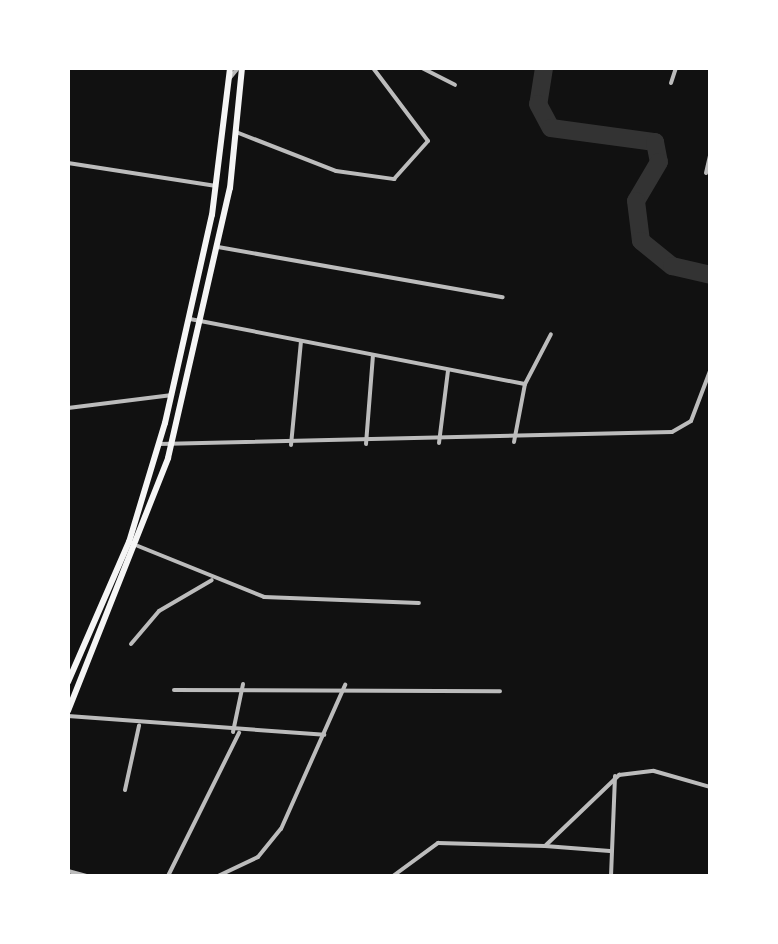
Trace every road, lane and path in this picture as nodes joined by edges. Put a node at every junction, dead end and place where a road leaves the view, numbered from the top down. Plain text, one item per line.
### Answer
1 (230, 68) edge
2 (240, 68) edge
3 (373, 68) edge
4 (422, 68) edge
5 (676, 68) edge
6 (226, 83) junction
7 (672, 83) dead end
8 (455, 85) dead end
9 (236, 132) junction
10 (710, 155) edge
11 (68, 163) edge
12 (706, 173) dead end
13 (216, 186) junction
14 (218, 247) junction
15 (502, 297) dead end
16 (190, 319) junction
17 (201, 322) junction
18 (552, 334) dead end
19 (301, 341) junction
20 (373, 356) junction
21 (710, 370) edge
22 (448, 371) junction
23 (525, 384) junction
24 (172, 395) junction
25 (68, 408) edge
26 (514, 442) junction
27 (439, 443) junction
28 (159, 444) junction
29 (171, 444) junction
30 (366, 444) junction
31 (291, 445) junction
32 (138, 546) junction
33 (212, 580) junction
34 (419, 604) dead end
35 (131, 644) dead end
36 (68, 682) edge
37 (243, 684) junction
38 (345, 685) junction
39 (174, 690) dead end
40 (500, 691) dead end
41 (68, 714) edge
42 (139, 726) junction
43 (236, 732) junction
44 (324, 735) junction
45 (615, 776) junction
46 (710, 787) edge
47 (125, 790) dead end
48 (545, 846) junction
49 (612, 851) junction
50 (68, 871) edge
51 (87, 876) edge
52 (168, 876) edge
53 (218, 876) edge
54 (393, 876) edge
55 (611, 876) edge

1 - 6 main road
2 - 6 street
2 - 9 main road
3 - 9 street
4 - 8 street
5 - 7 street
6 - 13 main road
9 - 14 main road
10 - 12 street
11 - 13 street
13 - 16 main road
14 - 15 street
14 - 17 main road
16 - 17 street
16 - 24 main road
17 - 19 street
17 - 29 main road
18 - 23 street
19 - 20 street
19 - 31 street
20 - 22 street
20 - 30 street
21 - 26 street
22 - 23 street
22 - 27 street
23 - 26 street
24 - 25 street
24 - 28 main road
26 - 27 street
27 - 30 street
28 - 29 street
28 - 36 main road
29 - 31 street
29 - 32 main road
30 - 31 street
32 - 33 street
32 - 41 main road
33 - 34 street
33 - 35 street
37 - 38 street
37 - 39 street
37 - 43 street
38 - 40 street
38 - 44 street
41 - 42 street
42 - 43 street
42 - 47 street
43 - 44 street
43 - 52 street
44 - 53 street
45 - 46 street
45 - 48 street
45 - 49 street
48 - 49 street
48 - 54 street
49 - 55 street
50 - 51 street

